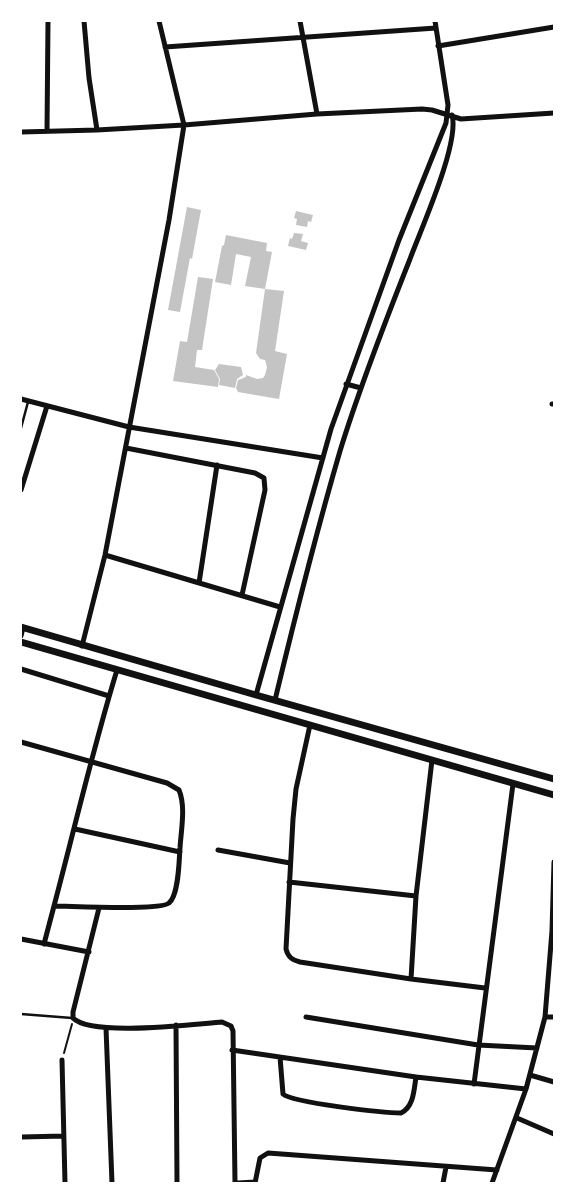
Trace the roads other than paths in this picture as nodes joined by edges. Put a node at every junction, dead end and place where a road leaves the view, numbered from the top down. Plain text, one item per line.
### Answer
1 (48, 21) edge
2 (84, 21) edge
3 (159, 21) edge
4 (300, 21) edge
5 (435, 21) edge
6 (554, 26) edge
7 (436, 28) junction
8 (303, 36) junction
9 (438, 46) junction
10 (165, 48) junction
11 (554, 113) edge
12 (318, 114) junction
13 (450, 116) junction
14 (184, 124) junction
15 (97, 130) junction
16 (47, 131) junction
17 (21, 132) edge
18 (346, 384) junction
19 (361, 388) junction
20 (21, 398) edge
21 (29, 401) junction
22 (47, 406) junction
23 (129, 427) junction
24 (21, 428) edge
25 (126, 448) junction
26 (323, 458) junction
27 (217, 465) junction
28 (21, 490) edge
29 (105, 554) junction
30 (199, 583) junction
31 (242, 595) junction
32 (280, 607) junction
33 (22, 628) edge
34 (21, 636) edge
35 (21, 642) edge
36 (82, 646) junction
37 (21, 669) edge
38 (117, 670) junction
39 (256, 695) junction
40 (109, 696) junction
41 (275, 700) junction
42 (310, 725) junction
43 (21, 742) edge
44 (432, 760) junction
45 (92, 762) junction
46 (554, 779) edge
47 (513, 784) junction
48 (554, 795) edge
49 (75, 829) junction
50 (218, 850) dead end
51 (180, 852) junction
52 (554, 862) edge
53 (290, 863) junction
54 (554, 874) edge
55 (289, 882) junction
56 (416, 896) junction
57 (54, 906) junction
58 (99, 908) junction
59 (21, 940) edge
60 (44, 944) junction
61 (89, 952) junction
62 (411, 980) junction
63 (485, 988) junction
64 (21, 1014) edge
65 (306, 1017) dead end
66 (545, 1017) junction
67 (554, 1017) edge
68 (73, 1018) junction
69 (176, 1025) junction
70 (106, 1028) junction
71 (478, 1045) junction
72 (537, 1048) junction
73 (232, 1050) junction
74 (280, 1057) junction
75 (62, 1060) road end
76 (530, 1075) junction
77 (416, 1077) junction
78 (554, 1082) edge
79 (474, 1084) junction
80 (526, 1089) junction
81 (516, 1118) junction
82 (554, 1134) edge
83 (63, 1136) junction
84 (22, 1137) edge
85 (446, 1167) junction
86 (497, 1170) junction
87 (255, 1182) edge
88 (65, 1183) edge
89 (112, 1183) edge
90 (177, 1183) edge
91 (236, 1183) edge
92 (444, 1183) edge
93 (492, 1183) edge

1 - 16 street
2 - 15 street
3 - 10 street
4 - 8 street
5 - 7 street
6 - 9 street
7 - 8 street
7 - 9 street
8 - 10 street
8 - 12 street
9 - 13 street
10 - 14 street
11 - 13 street
12 - 13 street
12 - 14 street
13 - 18 street
13 - 19 street
14 - 15 street
14 - 23 street
15 - 16 street
16 - 17 street
18 - 19 street
18 - 26 street
19 - 41 street
20 - 21 street
21 - 22 street
21 - 24 lane
22 - 23 street
22 - 28 street
23 - 25 street
23 - 26 street
25 - 27 street
25 - 29 street
26 - 32 street
27 - 30 street
27 - 31 street
29 - 30 street
29 - 36 street
30 - 31 street
31 - 32 street
32 - 39 street
33 - 34 street
33 - 36 main road
35 - 38 main road
36 - 39 main road
37 - 40 street
38 - 40 street
38 - 42 main road
39 - 41 main road
40 - 45 street
41 - 46 main road
42 - 44 main road
42 - 53 street
43 - 45 street
44 - 47 main road
44 - 56 street
45 - 49 street
45 - 51 street
47 - 48 main road
47 - 63 street
49 - 51 street
49 - 57 street
50 - 53 street
51 - 58 street
52 - 54 street
53 - 55 street
54 - 66 street
55 - 56 street
55 - 62 street
56 - 62 street
57 - 58 street
57 - 60 street
58 - 61 street
59 - 60 street
60 - 61 street
61 - 68 street
62 - 63 street
63 - 71 street
64 - 68 lane
65 - 71 street
66 - 67 street
66 - 72 street
68 - 70 street
69 - 70 street
69 - 73 street
69 - 90 street
70 - 89 street
71 - 72 street
71 - 79 street
72 - 76 street
73 - 74 street
73 - 91 street
74 - 77 street
74 - 77 street
75 - 83 street
76 - 78 street
76 - 80 street
77 - 79 street
79 - 80 street
80 - 81 street
81 - 82 street
81 - 86 street
83 - 84 street
83 - 88 street
85 - 86 street
85 - 87 street
85 - 92 street
86 - 93 street
87 - 91 street

